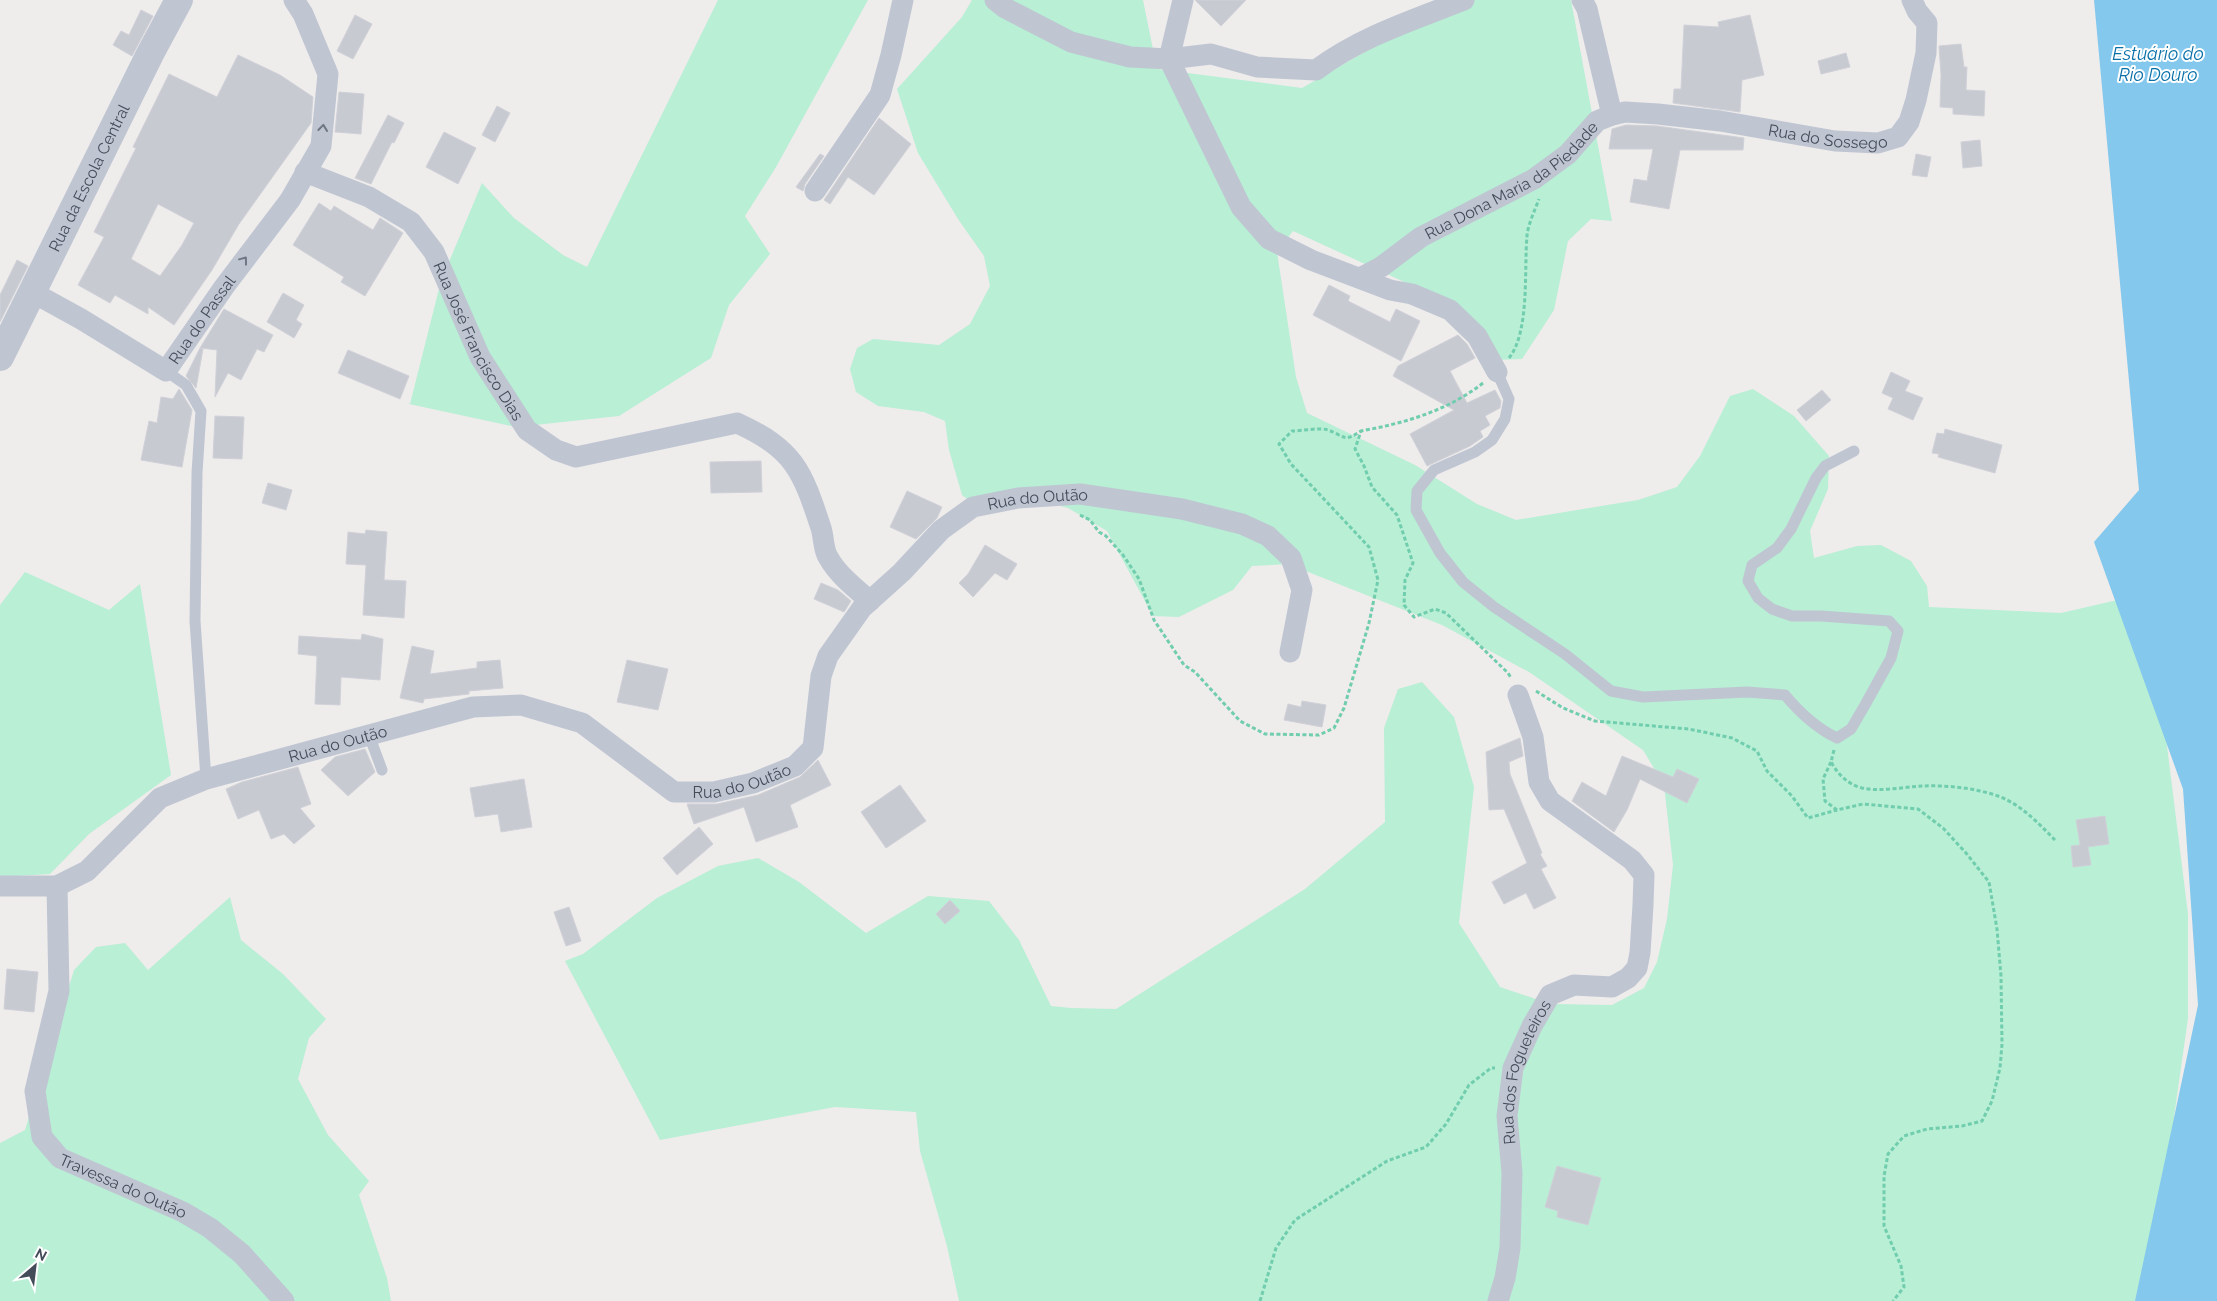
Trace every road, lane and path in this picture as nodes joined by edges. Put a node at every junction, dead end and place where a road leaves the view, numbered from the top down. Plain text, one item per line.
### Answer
1 (179, 0) edge
2 (294, 0) edge
3 (903, 0) edge
4 (995, 0) edge
5 (1184, 0) edge
6 (1464, 0) edge
7 (1582, 0) edge
8 (1912, 0) edge
9 (1169, 59) junction
10 (1612, 114) junction
11 (1550, 168) junction
12 (305, 172) junction
13 (815, 191) dead end
14 (1360, 278) junction
15 (32, 292) junction
16 (0, 357) edge
17 (166, 371) junction
18 (1497, 372) junction
19 (1361, 431) dead end
20 (1854, 451) dead end
21 (1073, 511) dead end
22 (870, 601) junction
23 (1290, 652) dead end
24 (1508, 673) dead end
25 (1522, 687) junction
26 (369, 734) junction
27 (1837, 738) junction
28 (1832, 762) junction
29 (382, 770) dead end
30 (206, 779) junction
31 (1837, 810) junction
32 (2055, 840) dead end
33 (0, 886) edge
34 (57, 886) junction
35 (1514, 1068) junction
36 (284, 1301) edge
37 (1260, 1301) edge
38 (1498, 1301) edge
39 (1893, 1301) edge

1 - 15 street, Rua da Escola Central
12 -> 2 street, Rua do Passal
3 - 13 street
4 - 9 street
5 - 9 street
6 - 9 street
7 - 10 street, Rua Dona Maria da Piedade
8 - 10 street, Rua do Sossego
9 - 14 street
10 - 11 street, Rua Dona Maria da Piedade
11 - 14 street, Rua Dona Maria da Piedade
11 - 18 path
17 -> 12 street, Rua do Passal
12 - 22 street, Rua José Francisco Dias
14 - 18 street
15 - 16 street, Rua da Escola Central
15 - 17 street
17 - 30 lane, Rua do Passal
18 - 27 lane
19 - 21 path
20 - 27 lane
22 - 23 street, Rua do Outão
22 - 26 street, Rua do Outão
24 - 25 path
25 - 31 path
25 - 35 street, Rua dos Fogueteiros
26 - 29 lane
26 - 30 street, Rua do Outão
27 - 28 path
28 - 31 path
28 - 32 path
30 - 34 street, Rua do Outão
31 - 39 path
33 - 34 street, Rua do Outão
34 - 36 street, Travessa do Outão
35 - 37 path
35 - 38 street, Rua dos Fogueteiros

